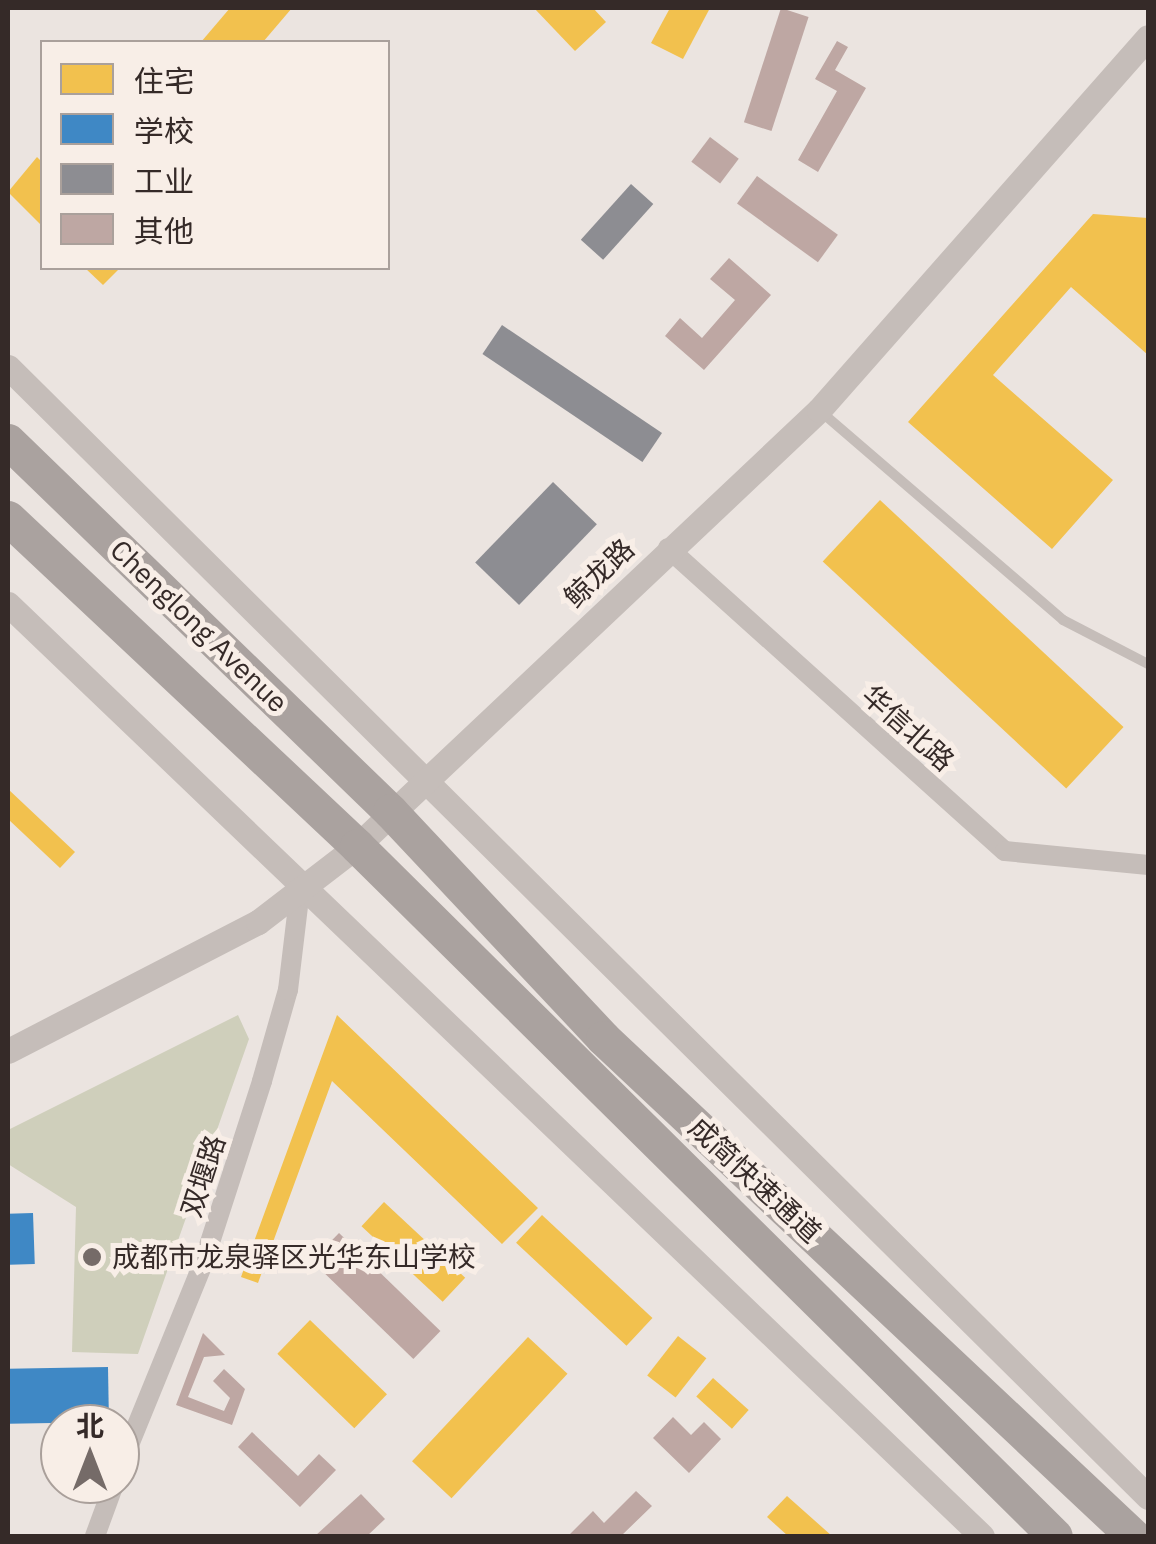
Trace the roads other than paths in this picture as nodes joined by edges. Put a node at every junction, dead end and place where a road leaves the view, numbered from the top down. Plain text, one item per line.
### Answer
1 (1148, 36) edge
2 (8, 366) edge
3 (819, 410) junction
4 (8, 441) edge
5 (8, 518) edge
6 (668, 548) junction
7 (8, 604) edge
8 (1148, 664) edge
9 (427, 781) junction
10 (390, 811) junction
11 (357, 846) junction
12 (1148, 865) edge
13 (300, 890) junction
14 (8, 1051) edge
15 (140, 1419) edge
16 (1148, 1497) edge
17 (106, 1504) edge
18 (1053, 1535) edge
19 (94, 1536) edge
20 (982, 1536) edge
21 (1133, 1536) edge

1 - 3 street, 鲸龙路
2 - 9 street
3 - 6 street, 鲸龙路
3 - 8 lane
4 - 10 highway, Chenglong Avenue
5 - 11 highway, Chenglong Avenue
6 - 9 street, 鲸龙路
6 - 12 street, 华信北路
7 - 13 street
9 - 10 street, 鲸龙路
9 - 16 street
10 - 11 street, 鲸龙路
10 - 21 highway, 成简快速通道
11 - 13 street, 鲸龙路
11 - 18 highway, 成简快速通道
13 - 14 street, 鲸龙路
13 - 15 street, 双堰路
13 - 20 street
17 - 19 street

